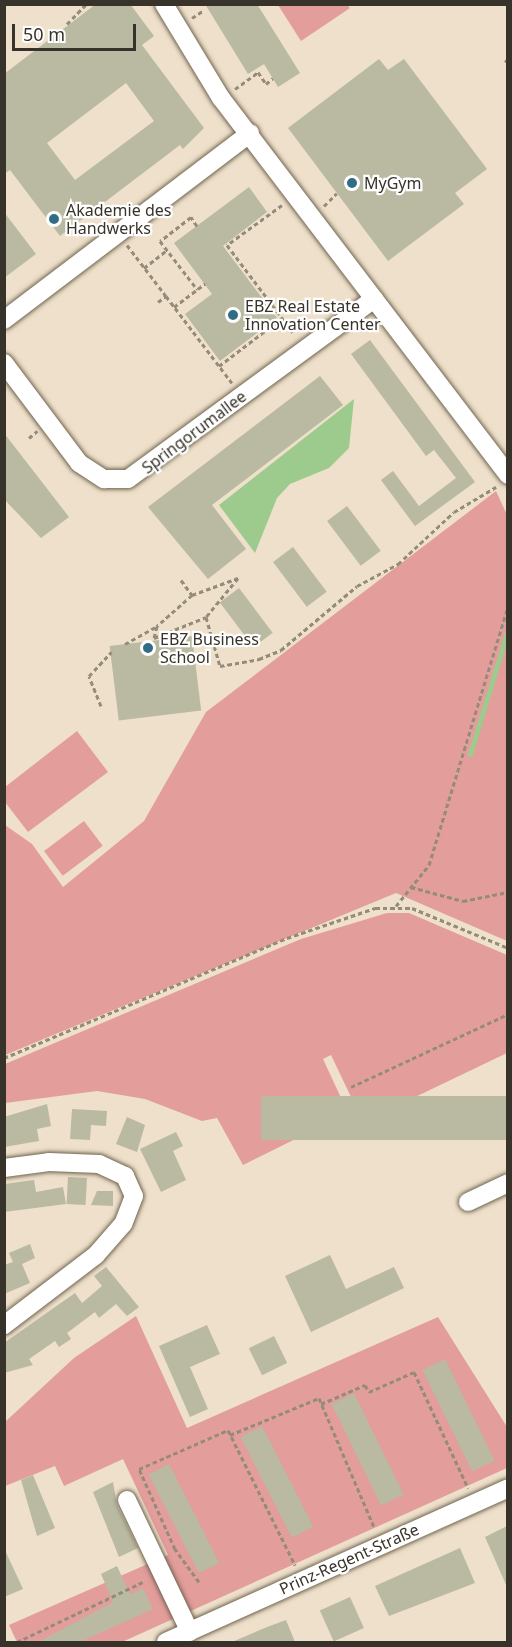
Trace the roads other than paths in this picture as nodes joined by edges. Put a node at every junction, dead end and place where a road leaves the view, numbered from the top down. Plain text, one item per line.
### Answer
1 (164, 4) edge
2 (250, 133) junction
3 (374, 299) junction
4 (4, 320) edge
5 (4, 363) edge
6 (505, 479) edge
7 (4, 1168) edge
8 (507, 1183) edge
9 (468, 1202) dead end
10 (4, 1325) edge
11 (507, 1488) edge
12 (127, 1500) dead end
13 (190, 1632) junction
14 (166, 1642) edge

1 - 2 street
2 - 3 street
2 - 4 street
3 - 5 street, Springorumallee
3 - 6 street
7 - 10 street
8 - 9 street
11 - 13 street, Prinz-Regent-Straße
12 - 13 street
13 - 14 street, Prinz-Regent-Straße

